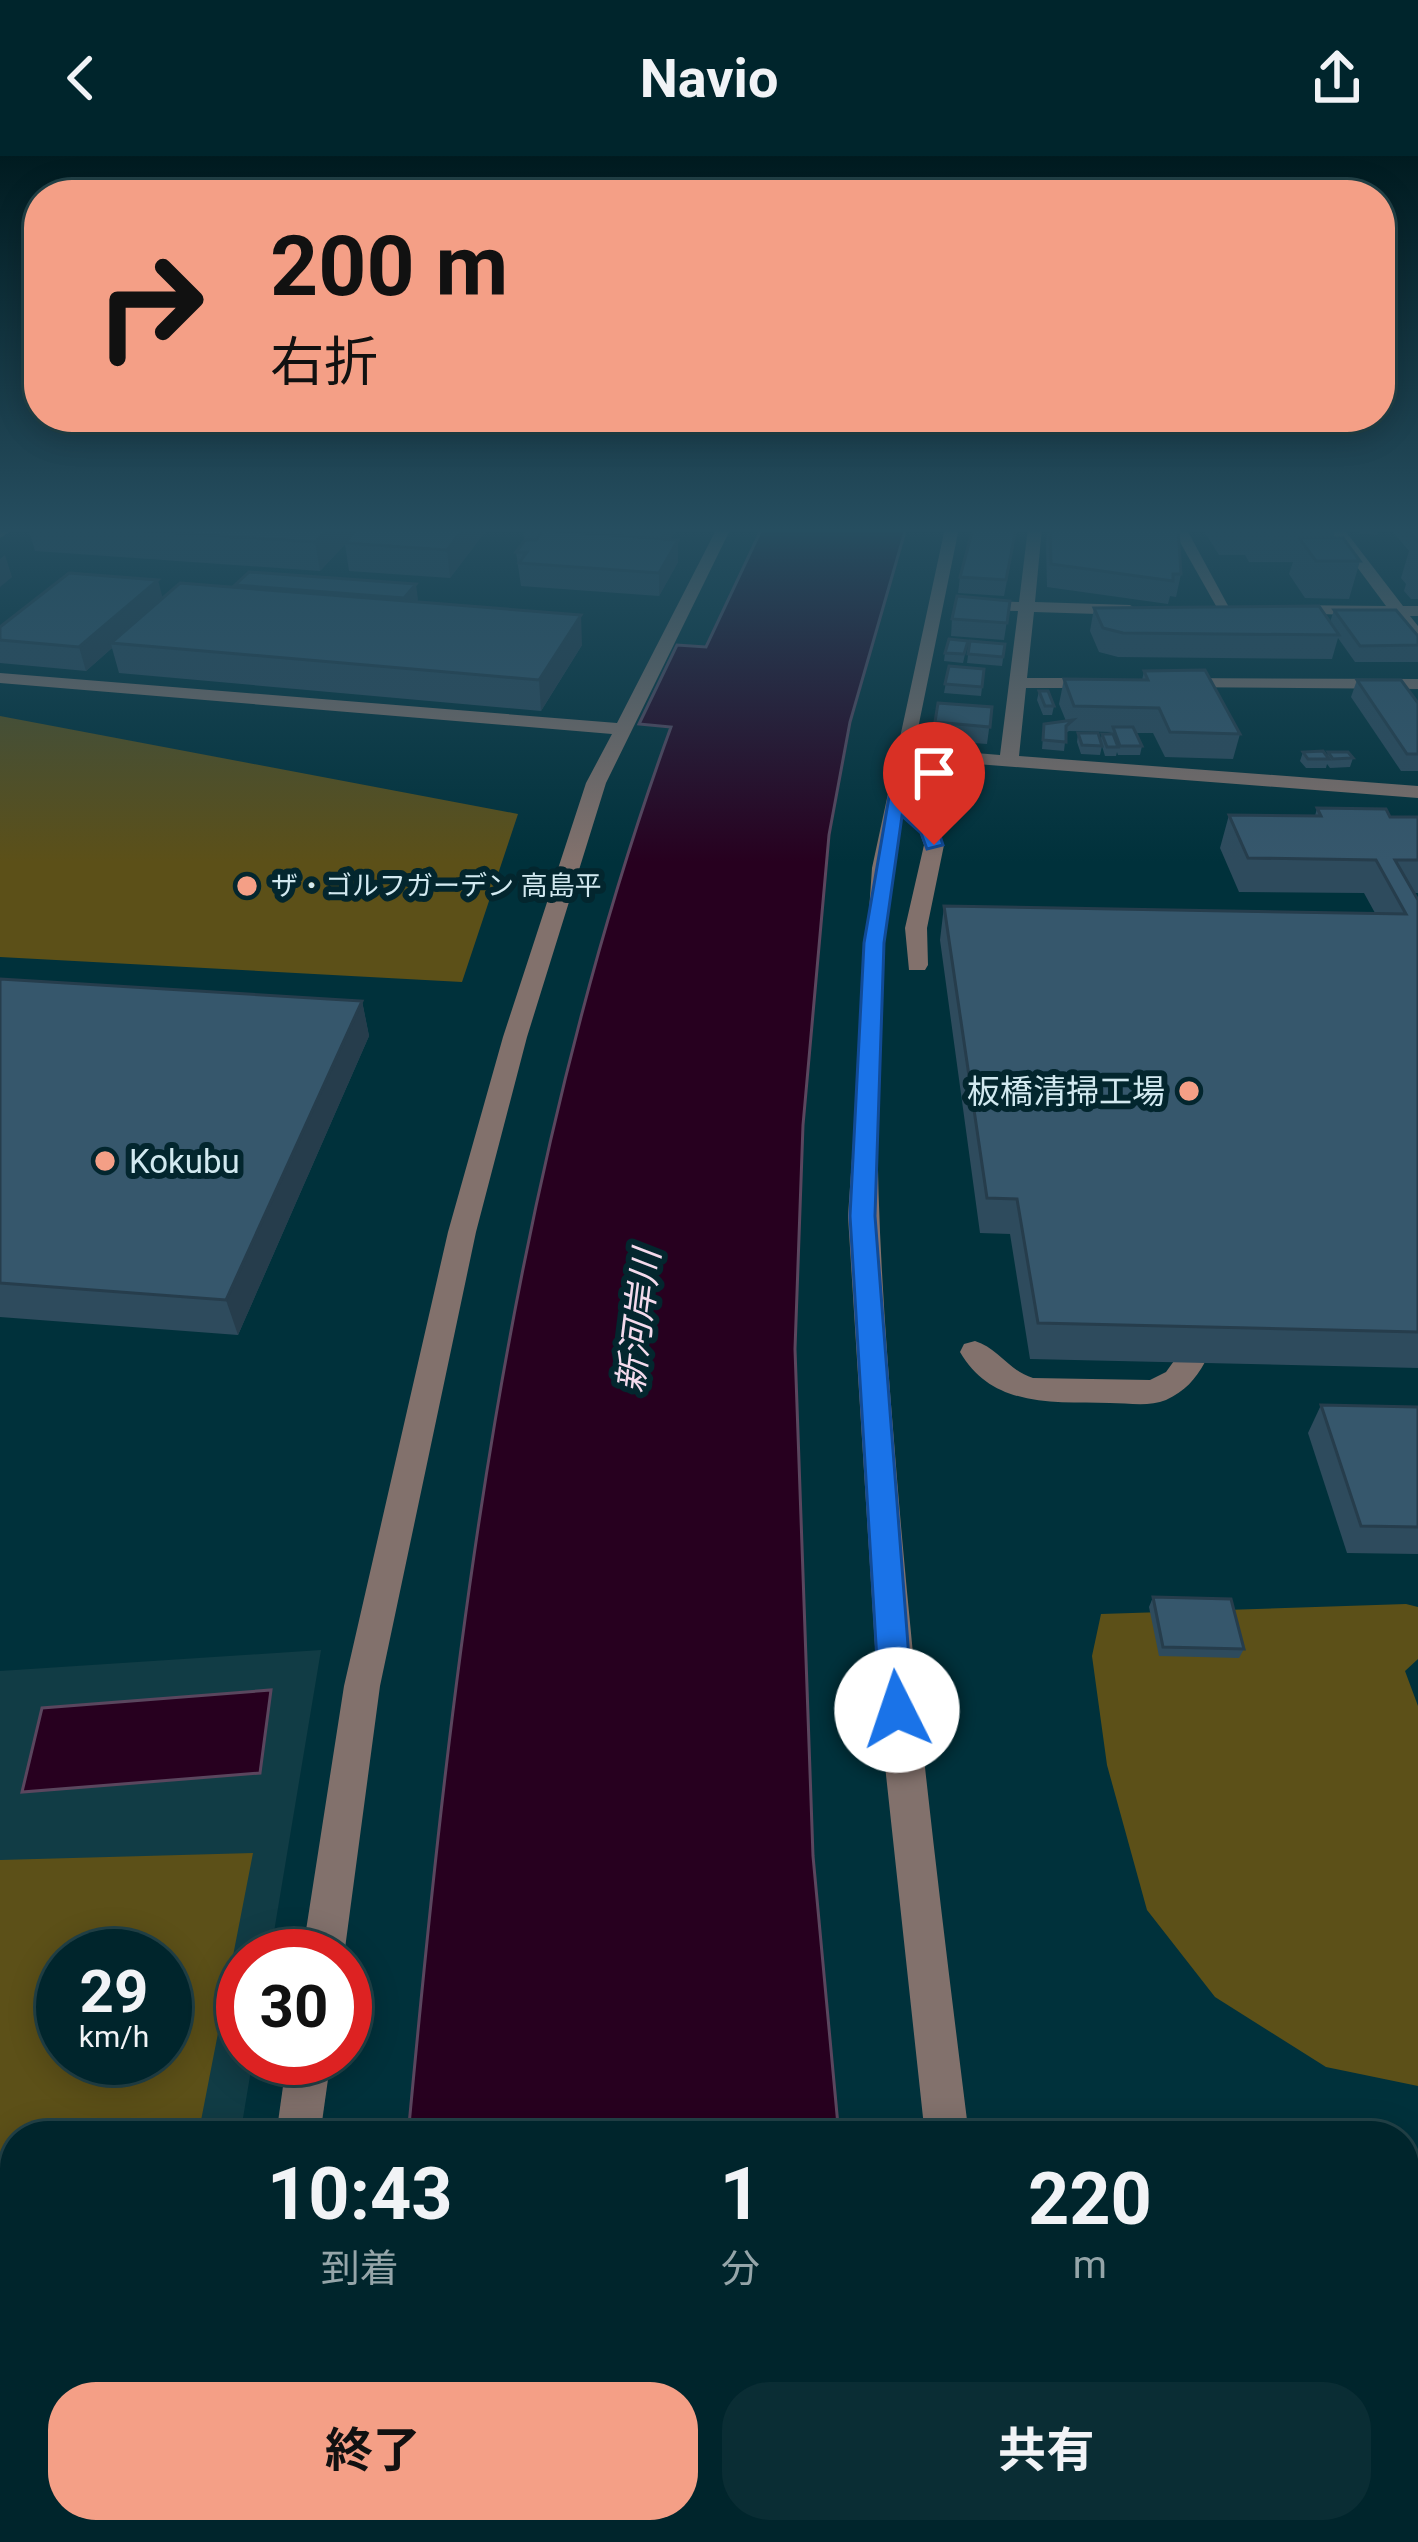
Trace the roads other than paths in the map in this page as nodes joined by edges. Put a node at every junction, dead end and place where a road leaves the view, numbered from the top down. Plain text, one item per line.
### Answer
1 (667, 639) edge
2 (925, 639) edge
3 (1022, 639) edge
4 (0, 678) edge
5 (1018, 683) junction
6 (1112, 683) edge
7 (1159, 683) edge
8 (1418, 684) edge
9 (622, 729) junction
10 (904, 753) junction
11 (1009, 761) junction
12 (1418, 792) edge
13 (895, 801) junction
14 (917, 965) dead end
15 (975, 1352) dead end
16 (1190, 1362) edge
17 (327, 1929) edge
18 (305, 2085) edge
19 (300, 2121) edge
20 (945, 2121) edge

1 - 9 street
2 - 10 street
3 - 5 street
4 - 9 street
5 - 6 street
5 - 11 street
7 - 8 street
9 - 17 street
10 - 11 street
10 - 13 street
11 - 12 street
13 - 14 street
13 - 20 street
15 - 16 street
18 - 19 street

